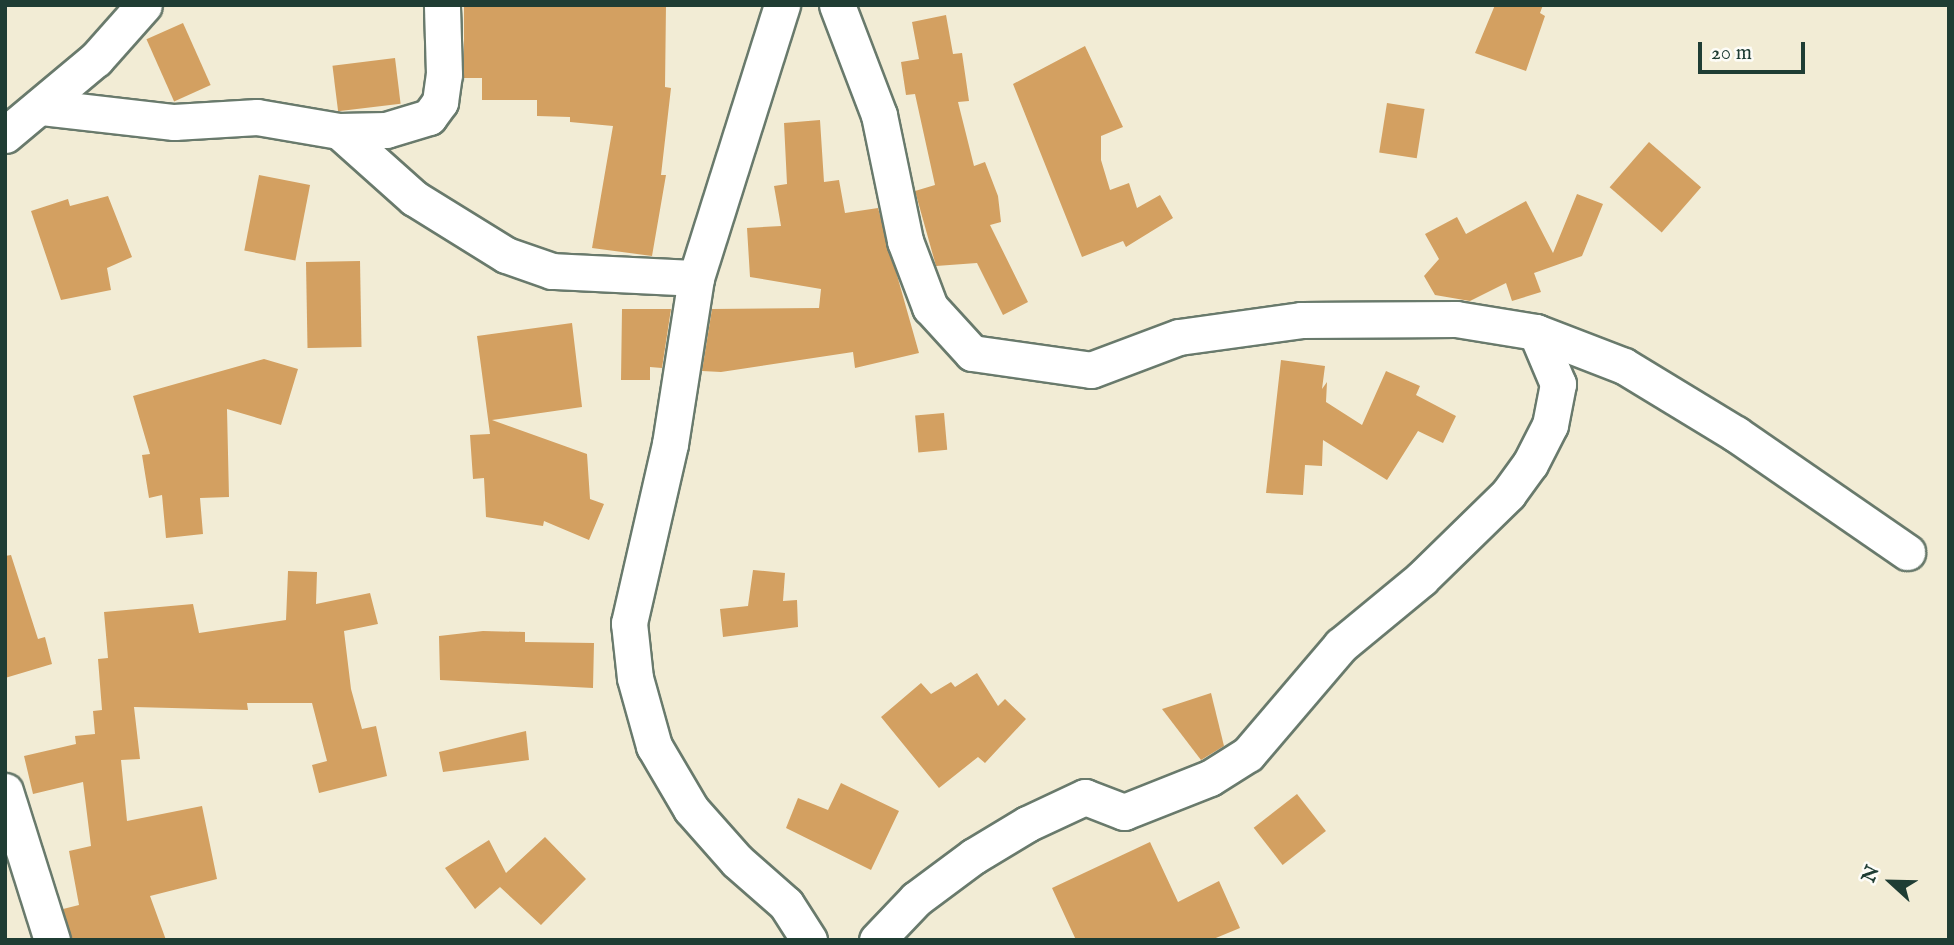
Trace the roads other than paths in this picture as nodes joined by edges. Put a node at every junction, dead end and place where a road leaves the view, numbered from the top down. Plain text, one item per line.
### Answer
1 (144, 5) edge
2 (442, 5) edge
3 (782, 5) edge
4 (837, 5) edge
5 (42, 107) junction
6 (339, 131) junction
7 (5, 135) edge
8 (696, 278) junction
9 (1536, 332) junction
10 (1907, 552) dead end
11 (5, 791) edge
12 (51, 940) edge
13 (809, 940) edge
14 (877, 940) edge

1 - 5 street
2 - 6 street
3 - 8 street
4 - 9 street
5 - 6 street
5 - 7 street
6 - 8 street
8 - 13 street
9 - 10 street
9 - 14 street
11 - 12 street

